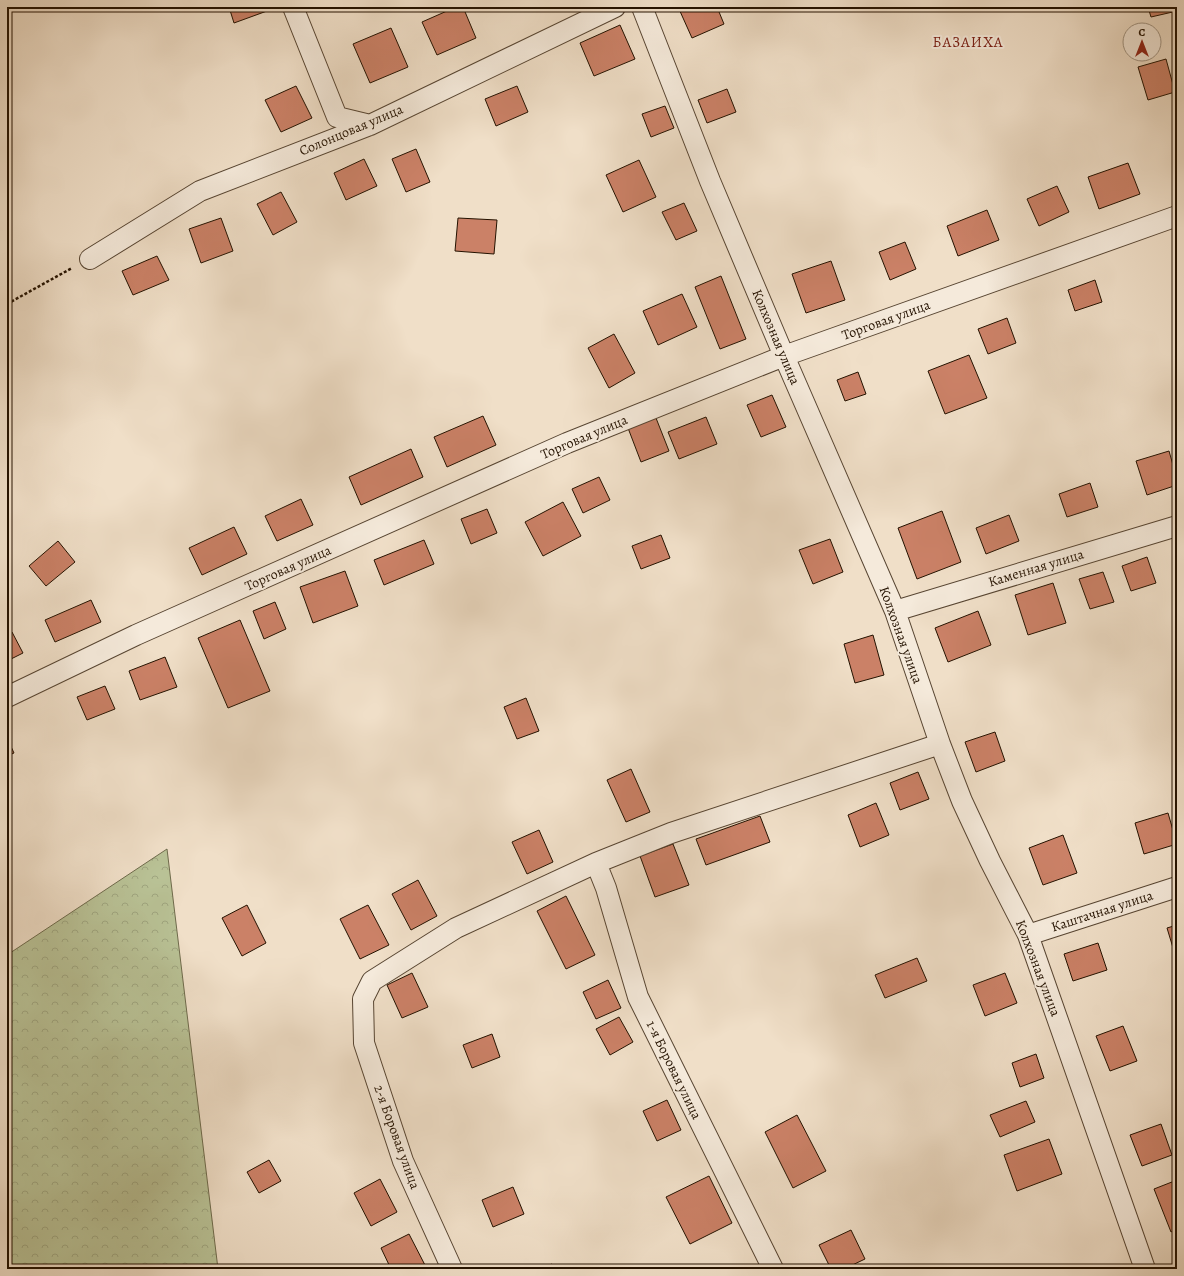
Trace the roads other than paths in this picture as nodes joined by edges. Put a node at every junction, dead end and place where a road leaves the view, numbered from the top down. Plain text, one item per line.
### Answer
1 (293, 7) edge
2 (614, 7) edge
3 (642, 7) edge
4 (370, 125) junction
5 (1177, 216) edge
6 (90, 259) road end
7 (784, 356) junction
8 (1177, 526) edge
9 (895, 611) junction
10 (7, 697) edge
11 (940, 744) junction
12 (596, 863) junction
13 (1177, 887) edge
14 (1028, 935) junction
15 (452, 1269) edge
16 (773, 1269) edge
17 (1145, 1269) edge

1 - 4 street
2 - 4 street, Солонцовая улица
3 - 7 street, Колхозная улица
4 - 6 street, Солонцовая улица
5 - 7 street, Торговая улица
7 - 9 street, Колхозная улица
7 - 10 street, Торговая улица
8 - 9 street, Каменная улица
9 - 11 street, Колхозная улица
11 - 12 street
11 - 14 street, Колхозная улица
12 - 15 street, 2-я Боровая улица
12 - 16 street, 1-я Боровая улица
13 - 14 street, Каштачная улица
14 - 17 street, Колхозная улица

